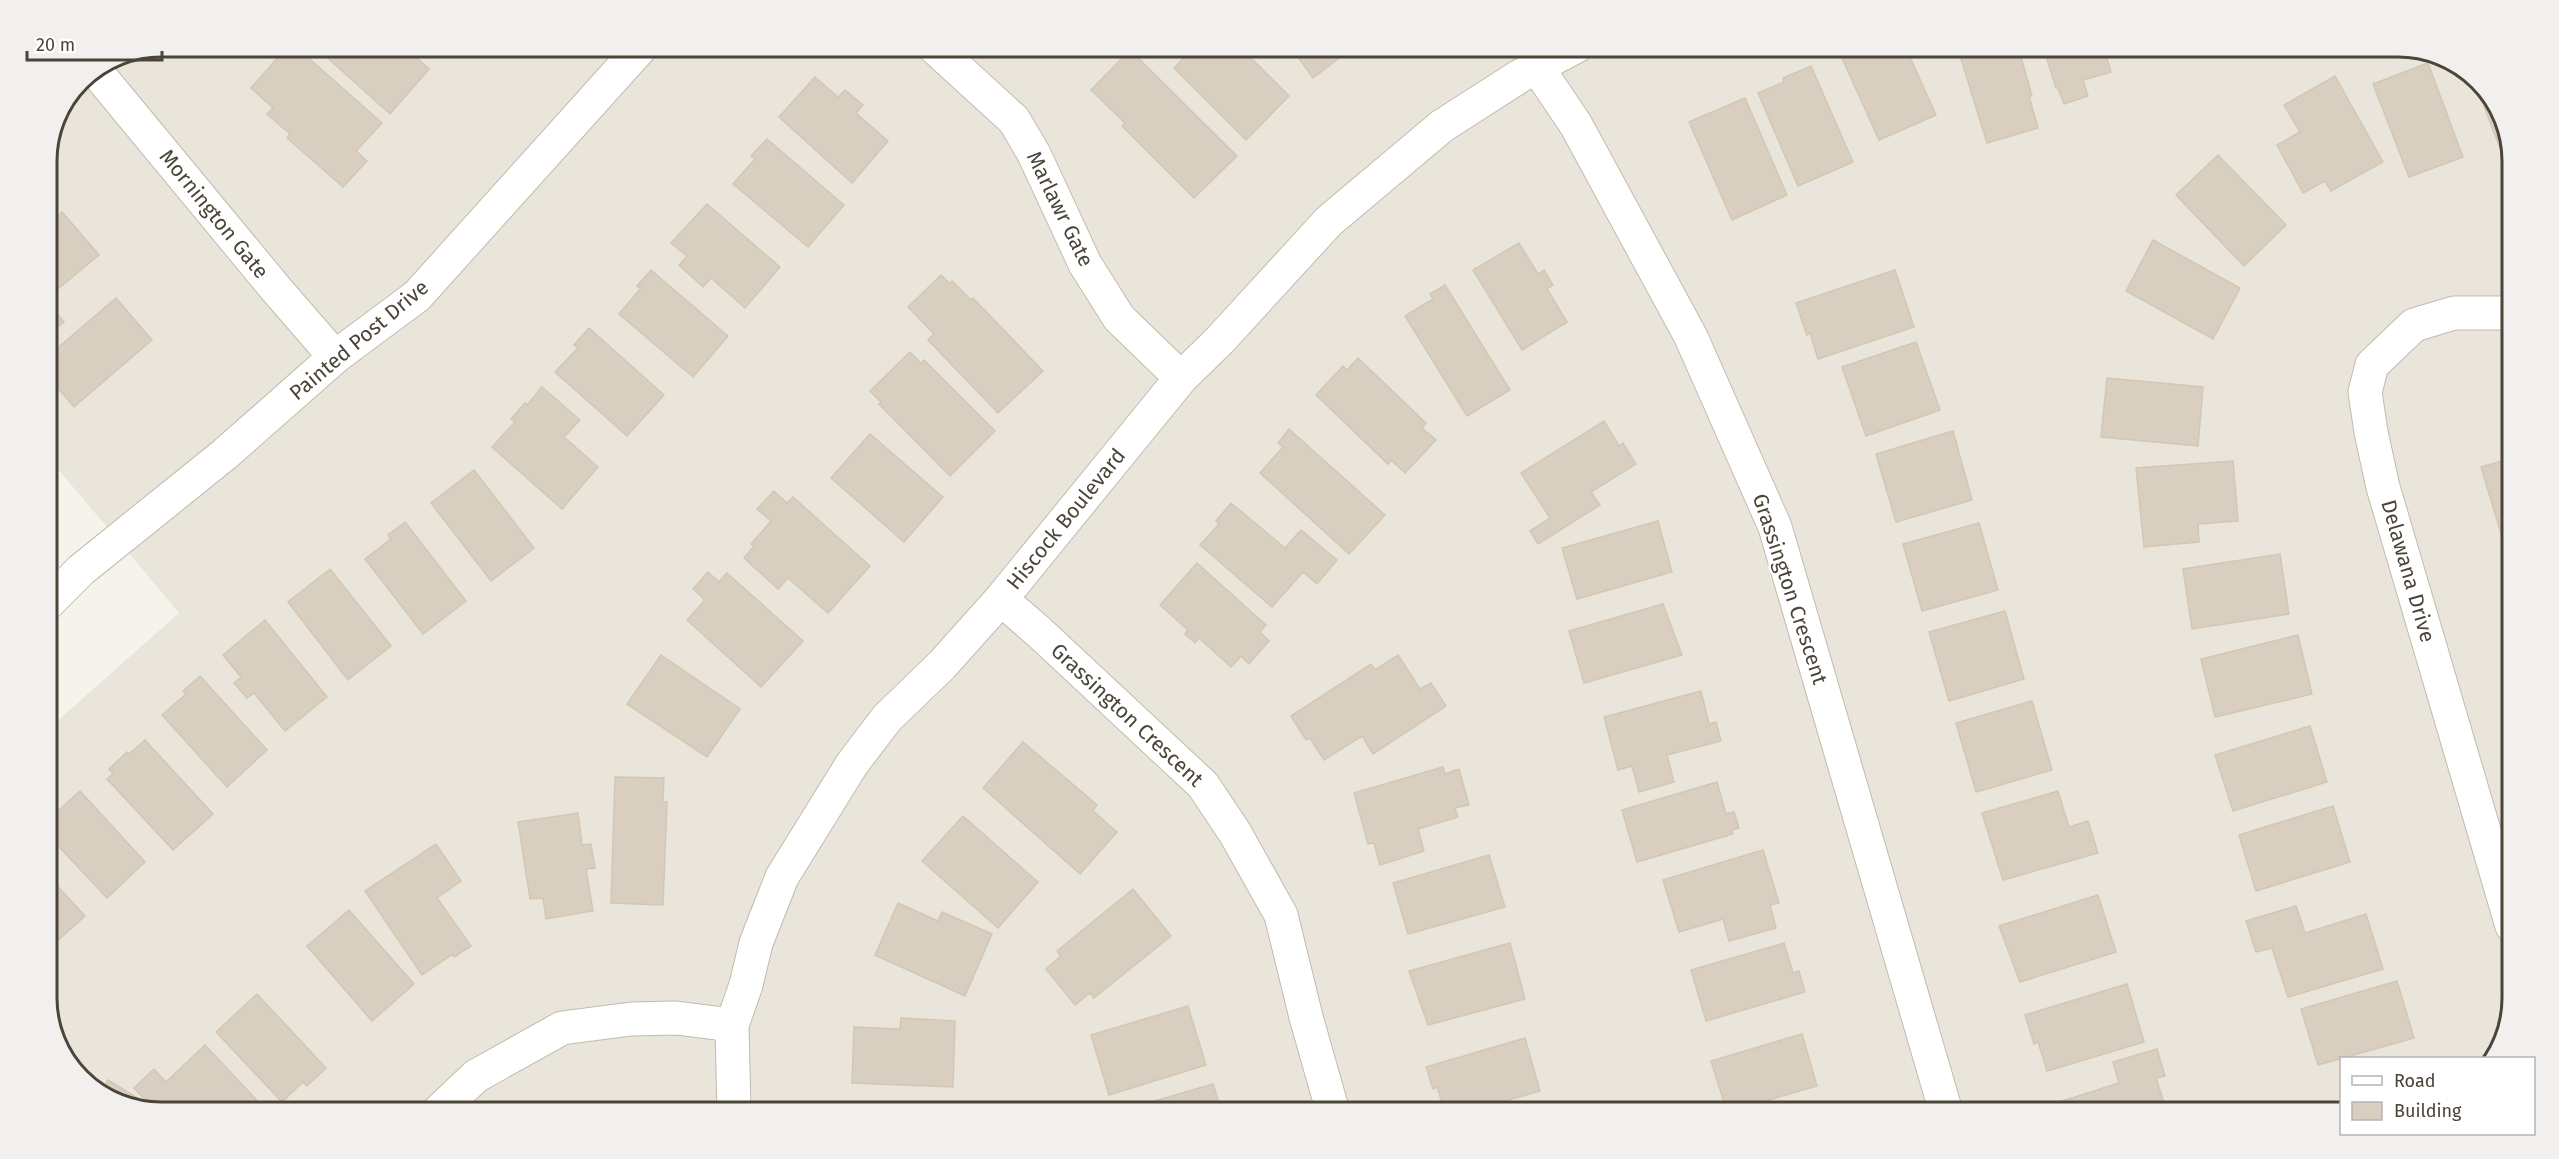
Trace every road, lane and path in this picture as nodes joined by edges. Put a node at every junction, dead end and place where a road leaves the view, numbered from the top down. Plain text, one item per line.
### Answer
1 (632, 57) edge
2 (945, 57) edge
3 (1556, 57) edge
4 (1537, 67) junction
5 (101, 77) edge
6 (2502, 313) edge
7 (335, 357) junction
8 (1181, 378) junction
9 (57, 594) edge
10 (1001, 599) junction
11 (2502, 892) edge
12 (732, 1025) junction
13 (449, 1102) edge
14 (734, 1102) edge
15 (1330, 1102) edge
16 (1943, 1102) edge

1 - 7 street, Painted Post Drive
2 - 8 street, Marlawr Gate
3 - 4 street, Hiscock Boulevard
4 - 8 street, Hiscock Boulevard
4 - 16 street, Grassington Crescent
5 - 7 street, Mornington Gate
6 - 11 street, Delawana Drive
7 - 9 street, Painted Post Drive
8 - 10 street, Hiscock Boulevard
10 - 12 street, Hiscock Boulevard
10 - 15 street, Grassington Crescent
12 - 13 street
12 - 14 street, Hiscock Boulevard

